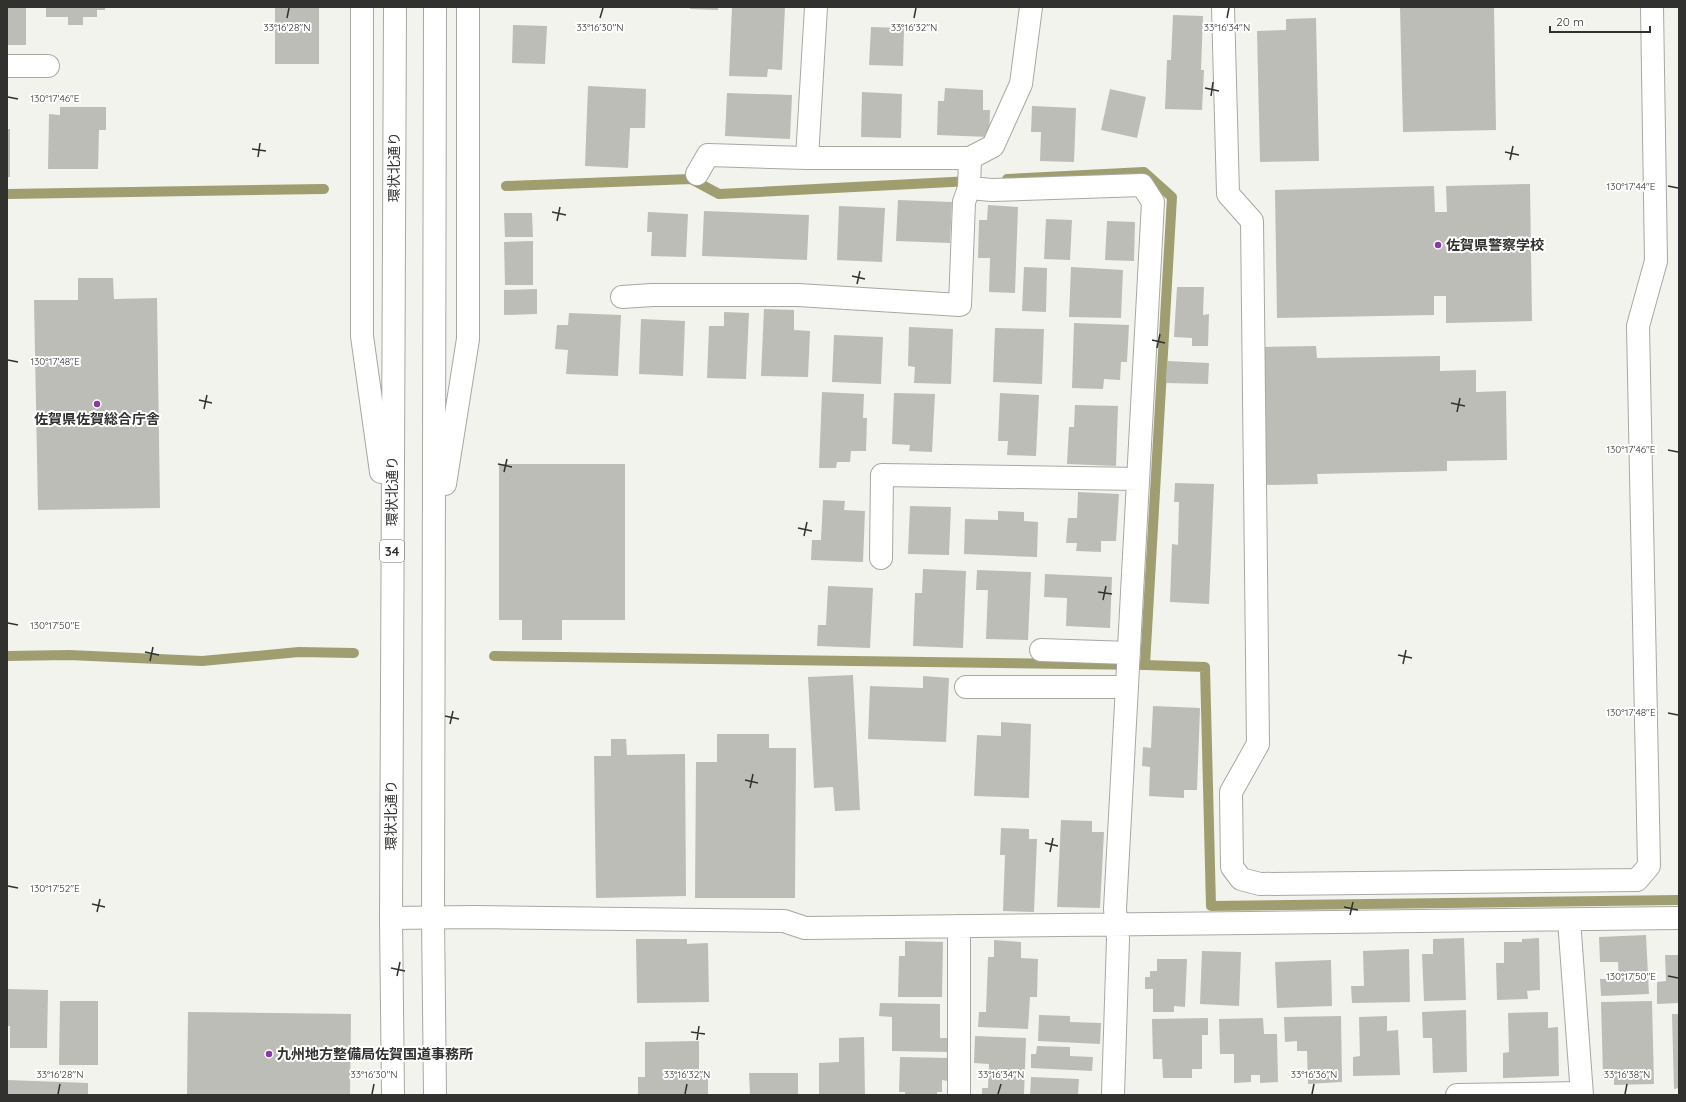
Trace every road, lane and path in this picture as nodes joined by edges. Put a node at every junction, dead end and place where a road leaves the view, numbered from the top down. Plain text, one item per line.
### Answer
1 (362, 7) edge
2 (395, 7) edge
3 (435, 7) edge
4 (468, 7) edge
5 (816, 7) edge
6 (1031, 7) edge
7 (1223, 7) edge
8 (1652, 7) edge
9 (7, 66) edge
10 (48, 66) dead end
11 (807, 158) junction
12 (970, 171) junction
13 (697, 174) dead end
14 (622, 297) dead end
15 (1138, 479) junction
16 (392, 550) junction
17 (434, 553) junction
18 (880, 558) dead end
19 (1041, 650) dead end
20 (1129, 653) junction
21 (1127, 683) junction
22 (966, 687) dead end
23 (433, 917) junction
24 (391, 918) junction
25 (1679, 918) edge
26 (1568, 920) junction
27 (1117, 925) junction
28 (959, 926) junction
29 (1582, 1094) edge
30 (393, 1095) edge
31 (435, 1095) edge
32 (959, 1095) edge
33 (1113, 1095) edge
34 (1457, 1095) edge

1 - 16 main road
2 - 16 main road, 環状北通り / 34
3 - 17 main road
4 - 17 main road
5 - 11 main road
6 - 12 main road
7 - 8 main road
9 - 10 main road
11 - 12 main road
11 - 13 main road
12 - 14 main road
12 - 15 main road
15 - 18 main road
15 - 20 main road
16 - 24 main road, 環状北通り / 34
17 - 23 main road
19 - 20 main road
20 - 21 main road
21 - 22 main road
21 - 27 main road
23 - 24 main road
23 - 28 main road
23 - 31 main road
24 - 30 main road, 環状北通り / 34
25 - 26 main road
26 - 27 main road
26 - 29 main road
27 - 28 main road
27 - 33 main road
28 - 32 main road
29 - 34 main road

